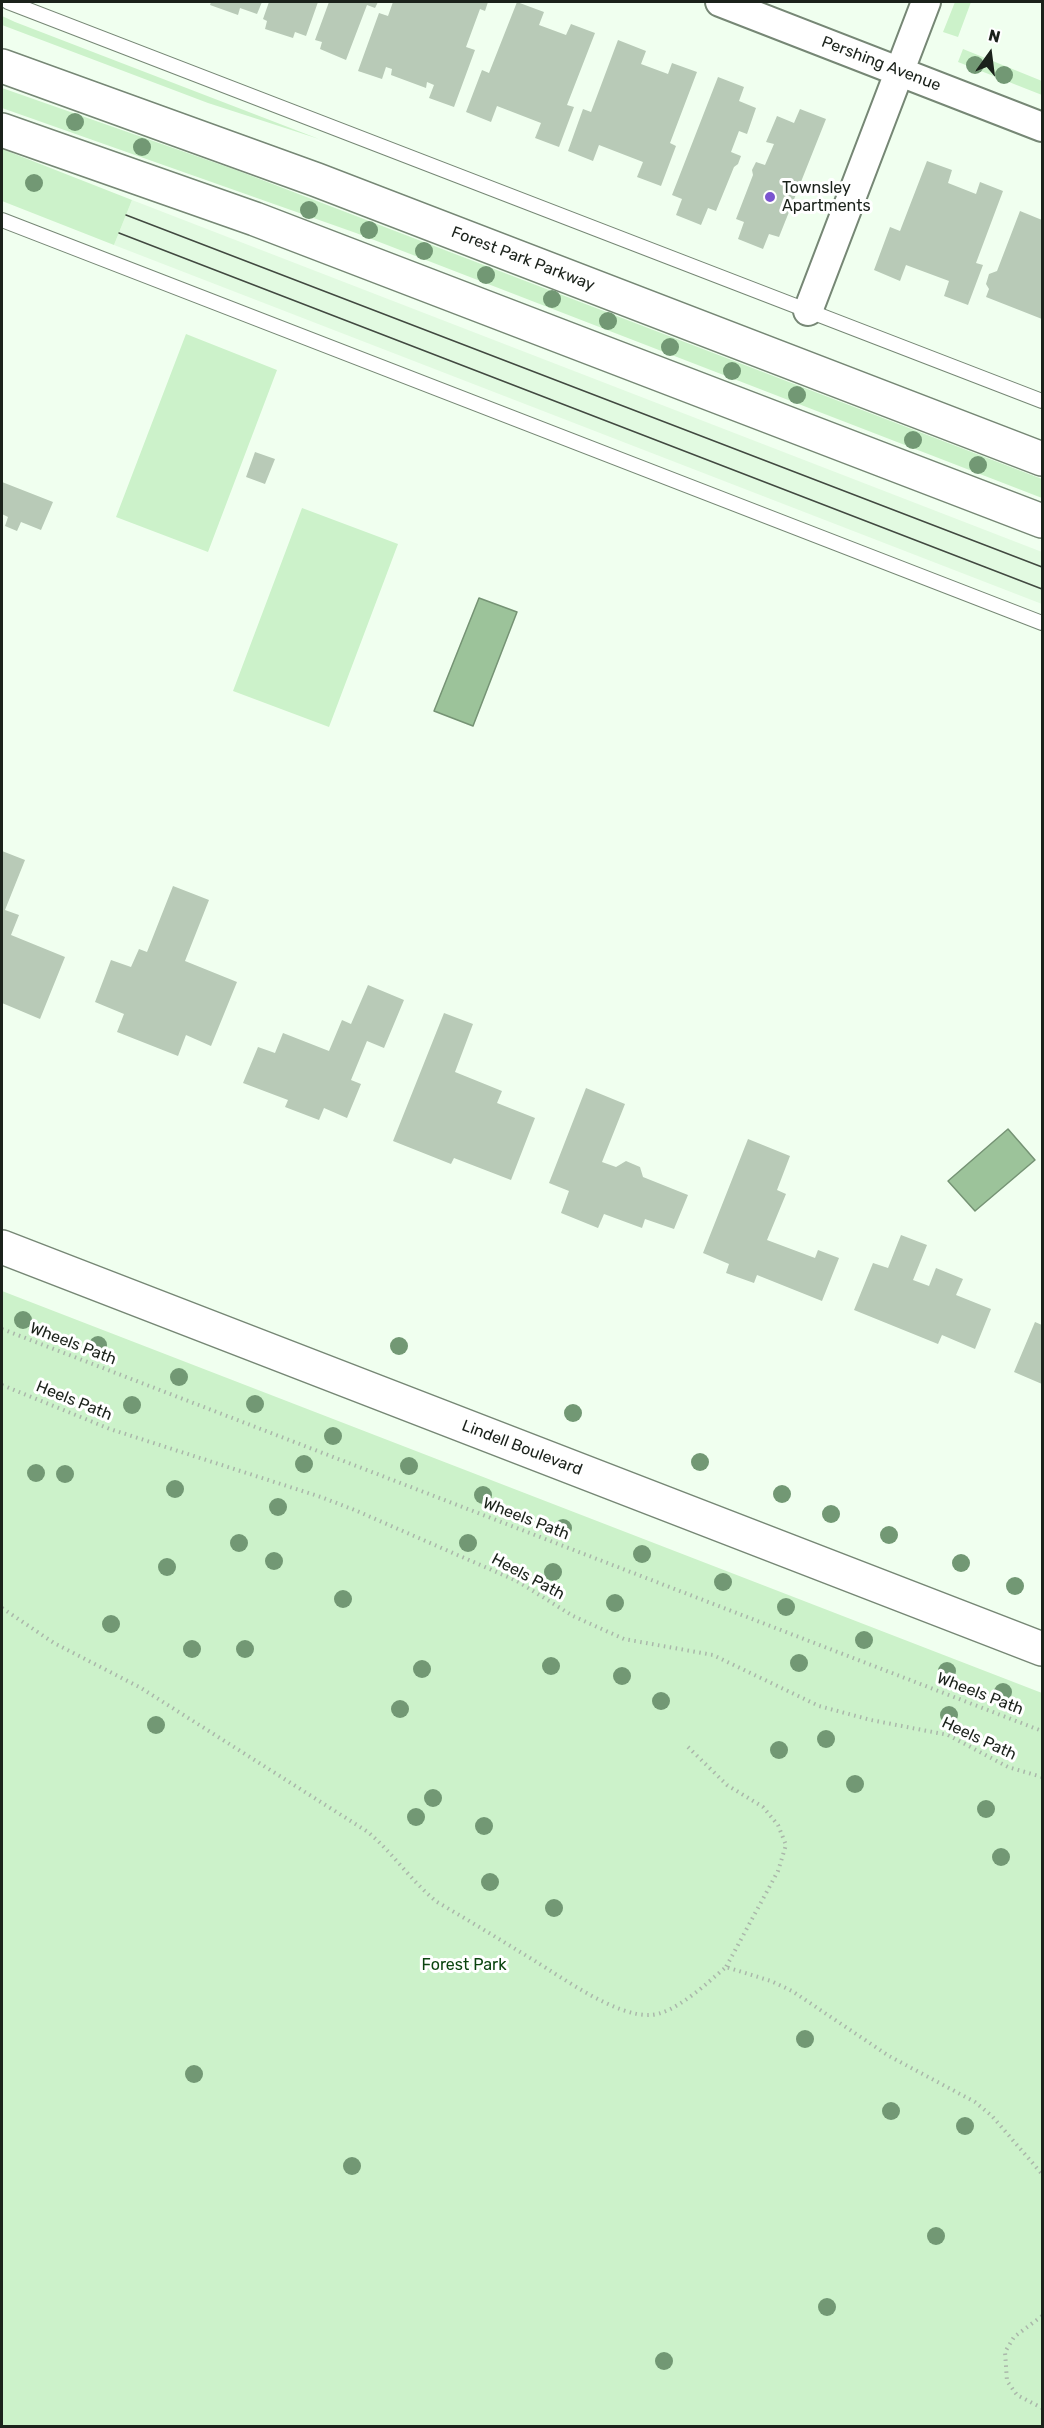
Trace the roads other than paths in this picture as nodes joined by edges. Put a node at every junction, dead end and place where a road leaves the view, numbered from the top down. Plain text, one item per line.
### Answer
1 (8, 2) edge
2 (720, 2) edge
3 (926, 2) edge
4 (2, 66) edge
5 (899, 72) junction
6 (1042, 127) edge
7 (2, 130) edge
8 (2, 220) edge
9 (808, 311) junction
10 (1042, 401) edge
11 (1042, 459) edge
12 (1042, 521) edge
13 (1042, 623) edge
14 (2, 1246) edge
15 (1042, 1649) edge

1 - 9 lane
2 - 5 street, Pershing Avenue
3 - 5 street
4 - 11 main road, Forest Park Parkway
5 - 6 street, Pershing Avenue
5 - 9 street
7 - 12 main road
8 - 13 lane
9 - 10 lane
14 - 15 main road, Lindell Boulevard

